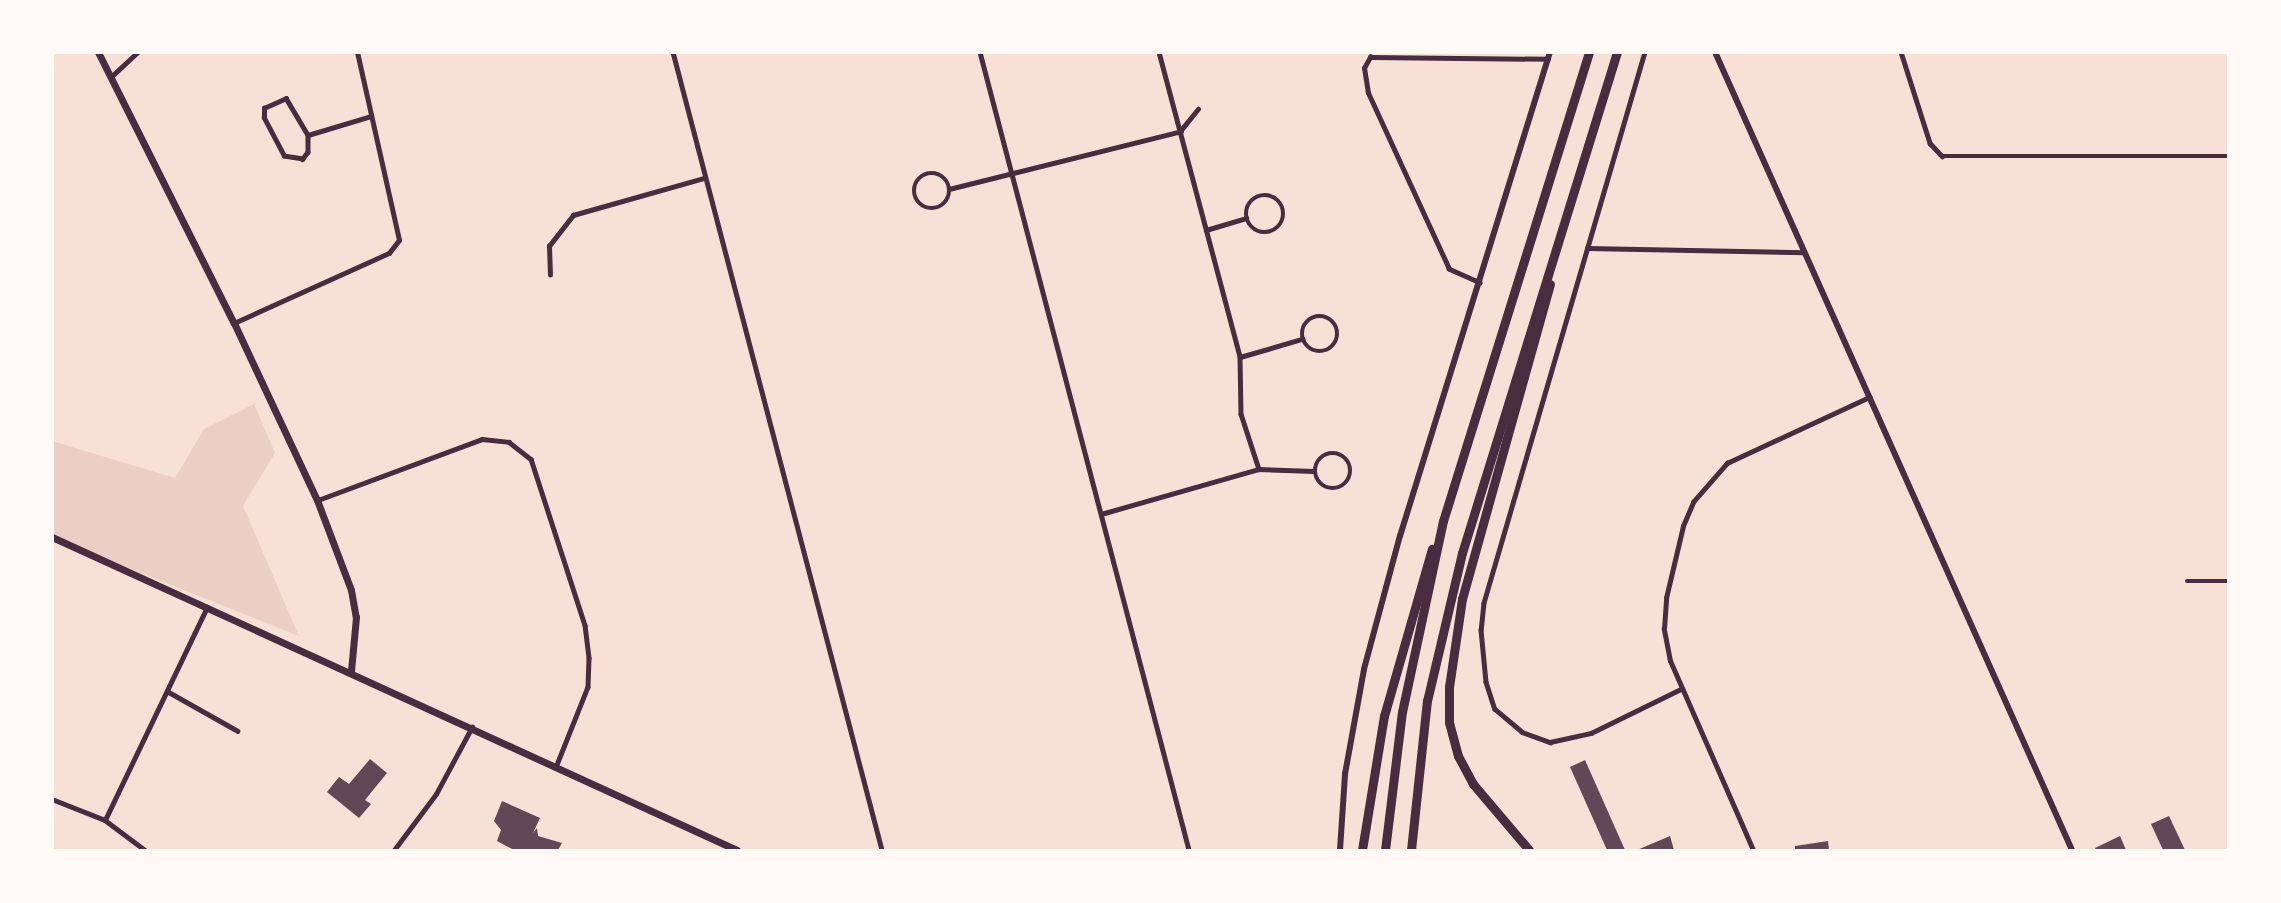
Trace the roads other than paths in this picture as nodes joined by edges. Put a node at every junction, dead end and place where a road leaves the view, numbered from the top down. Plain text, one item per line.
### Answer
1 (98, 52) edge
2 (138, 52) edge
3 (357, 52) edge
4 (673, 52) edge
5 (980, 52) edge
6 (1158, 52) edge
7 (1589, 52) edge
8 (1617, 52) edge
9 (1645, 52) edge
10 (1716, 52) edge
11 (1901, 52) edge
12 (1549, 56) edge
13 (111, 76) junction
14 (1198, 109) dead end
15 (1599, 110) junction
16 (371, 116) junction
17 (1181, 131) junction
18 (308, 135) junction
19 (2228, 156) edge
20 (1012, 175) junction
21 (704, 178) junction
22 (950, 189) junction
23 (1246, 218) junction
24 (1206, 230) junction
25 (1587, 248) junction
26 (1804, 252) junction
27 (550, 275) dead end
28 (1480, 283) junction
29 (234, 323) junction
30 (1302, 339) junction
31 (1240, 357) junction
32 (1869, 397) junction
33 (1259, 469) junction
34 (1314, 471) junction
35 (317, 500) junction
36 (1101, 514) junction
37 (1443, 521) junction
38 (52, 537) edge
39 (2188, 581) dead end
40 (2228, 581) edge
41 (208, 606) junction
42 (351, 671) junction
43 (1681, 690) junction
44 (167, 691) junction
45 (473, 726) junction
46 (239, 731) dead end
47 (557, 765) junction
48 (52, 799) edge
49 (105, 820) junction
50 (145, 850) edge
51 (394, 850) edge
52 (737, 850) edge
53 (883, 850) edge
54 (1189, 850) edge
55 (1340, 850) edge
56 (1362, 850) edge
57 (1385, 850) edge
58 (1411, 850) edge
59 (1529, 850) edge
60 (1753, 850) edge
61 (2072, 850) edge

1 - 13 main road
2 - 13 street
3 - 16 street
4 - 21 street
5 - 20 street
6 - 17 street
7 - 37 highway
8 - 15 highway
9 - 25 street
10 - 26 street
11 - 19 street
12 - 28 street
12 - 28 street
13 - 29 main road
14 - 17 street
15 - 58 highway
15 - 59 highway
16 - 18 street
16 - 29 street
17 - 20 street
17 - 24 street
18 - 18 street
20 - 22 street
20 - 36 street
21 - 27 street
21 - 53 street
22 - 22 street
23 - 23 street
23 - 24 street
24 - 31 street
25 - 26 street
25 - 43 street
26 - 32 street
28 - 55 street
29 - 35 main road
30 - 30 street
30 - 31 street
31 - 33 street
32 - 43 street
32 - 61 street
33 - 34 street
33 - 36 street
34 - 34 street
35 - 42 main road
35 - 47 street
36 - 54 street
37 - 56 highway
37 - 57 highway
38 - 41 main road
39 - 40 street
41 - 42 main road
41 - 44 street
42 - 45 main road
43 - 60 street
44 - 46 street
44 - 49 street
45 - 47 main road
45 - 51 street
47 - 52 main road
48 - 49 street
49 - 50 street

